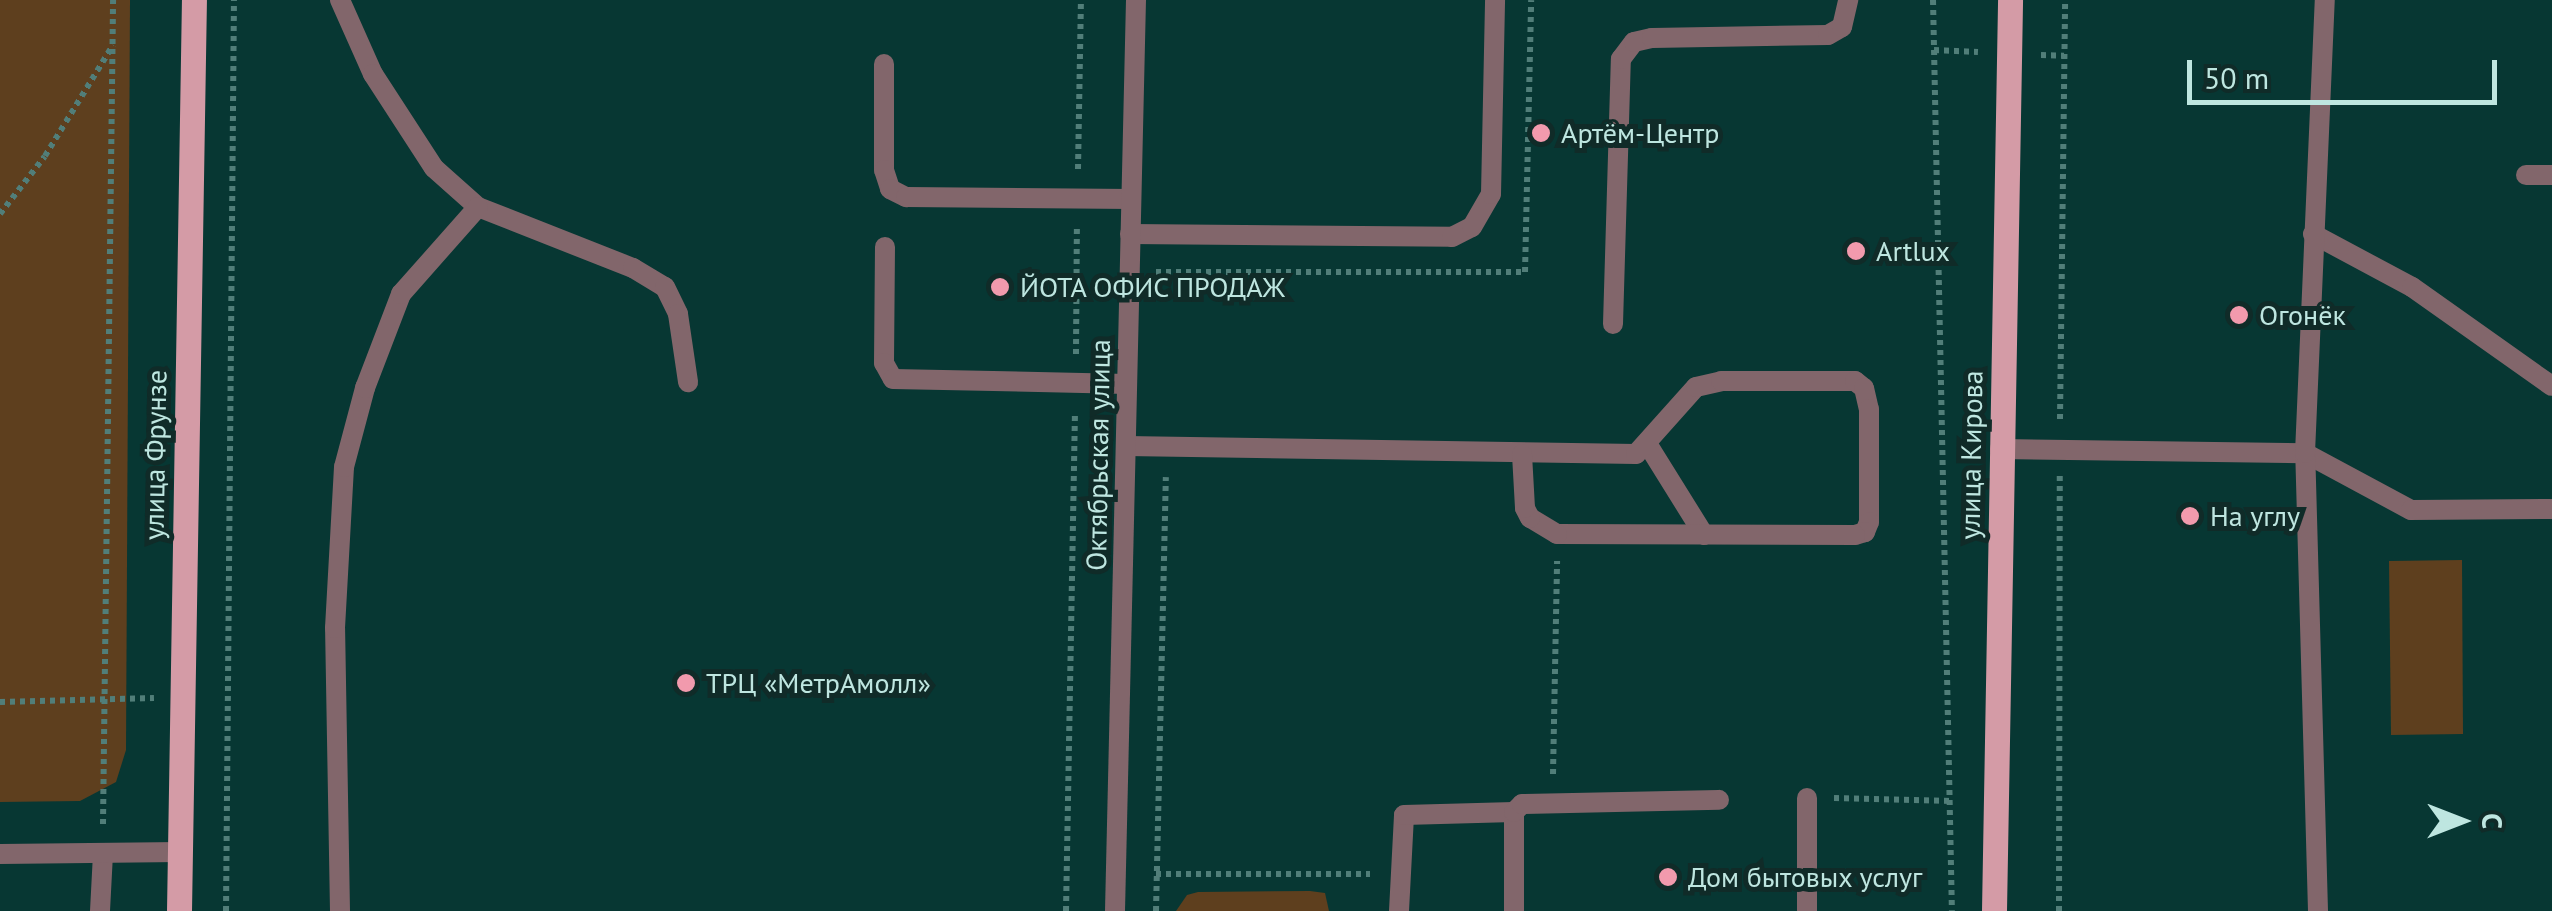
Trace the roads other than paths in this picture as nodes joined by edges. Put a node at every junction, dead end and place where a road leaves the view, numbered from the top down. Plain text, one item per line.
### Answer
1 (194, 0) edge
2 (340, 0) edge
3 (1136, 0) edge
4 (1494, 0) edge
5 (1848, 0) edge
6 (2010, 0) edge
7 (2325, 0) edge
8 (884, 64) dead end
9 (2552, 174) edge
10 (2526, 175) dead end
11 (1131, 200) junction
12 (478, 207) junction
13 (1130, 234) junction
14 (2313, 234) junction
15 (885, 247) dead end
16 (1613, 324) dead end
17 (688, 382) dead end
18 (1127, 384) junction
19 (2552, 386) edge
20 (1648, 444) junction
21 (1126, 446) junction
22 (2000, 449) junction
23 (2305, 453) junction
24 (1522, 454) junction
25 (2552, 508) edge
26 (1704, 535) junction
27 (1807, 798) road end
28 (1720, 800) dead end
29 (1514, 812) junction
30 (180, 852) junction
31 (0, 854) edge
32 (102, 854) junction
33 (100, 911) edge
34 (179, 911) edge
35 (340, 911) edge
36 (1115, 911) edge
37 (1398, 911) edge
38 (1514, 911) edge
39 (1807, 911) edge
40 (1994, 911) edge
41 (2318, 911) edge

1 - 30 main road, улица Фрунзе
2 - 12 street
3 - 11 street, Октябрьская улица
4 - 13 street
5 - 16 street
6 - 22 main road, улица Кирова
7 - 14 street
8 - 11 street
9 - 10 street
11 - 13 street, Октябрьская улица
12 - 17 street
12 - 35 street
13 - 18 street, Октябрьская улица
14 - 19 street
14 - 23 street
15 - 18 street
18 - 21 street, Октябрьская улица
20 - 24 street
20 - 26 street
20 - 26 street
21 - 24 street
21 - 36 street, Октябрьская улица
22 - 23 street
22 - 40 main road, улица Кирова
23 - 25 street
23 - 41 street
24 - 26 street
27 - 39 street
28 - 29 street
29 - 37 street
29 - 38 street
30 - 32 street
30 - 34 main road, улица Фрунзе
31 - 32 street
32 - 33 street

